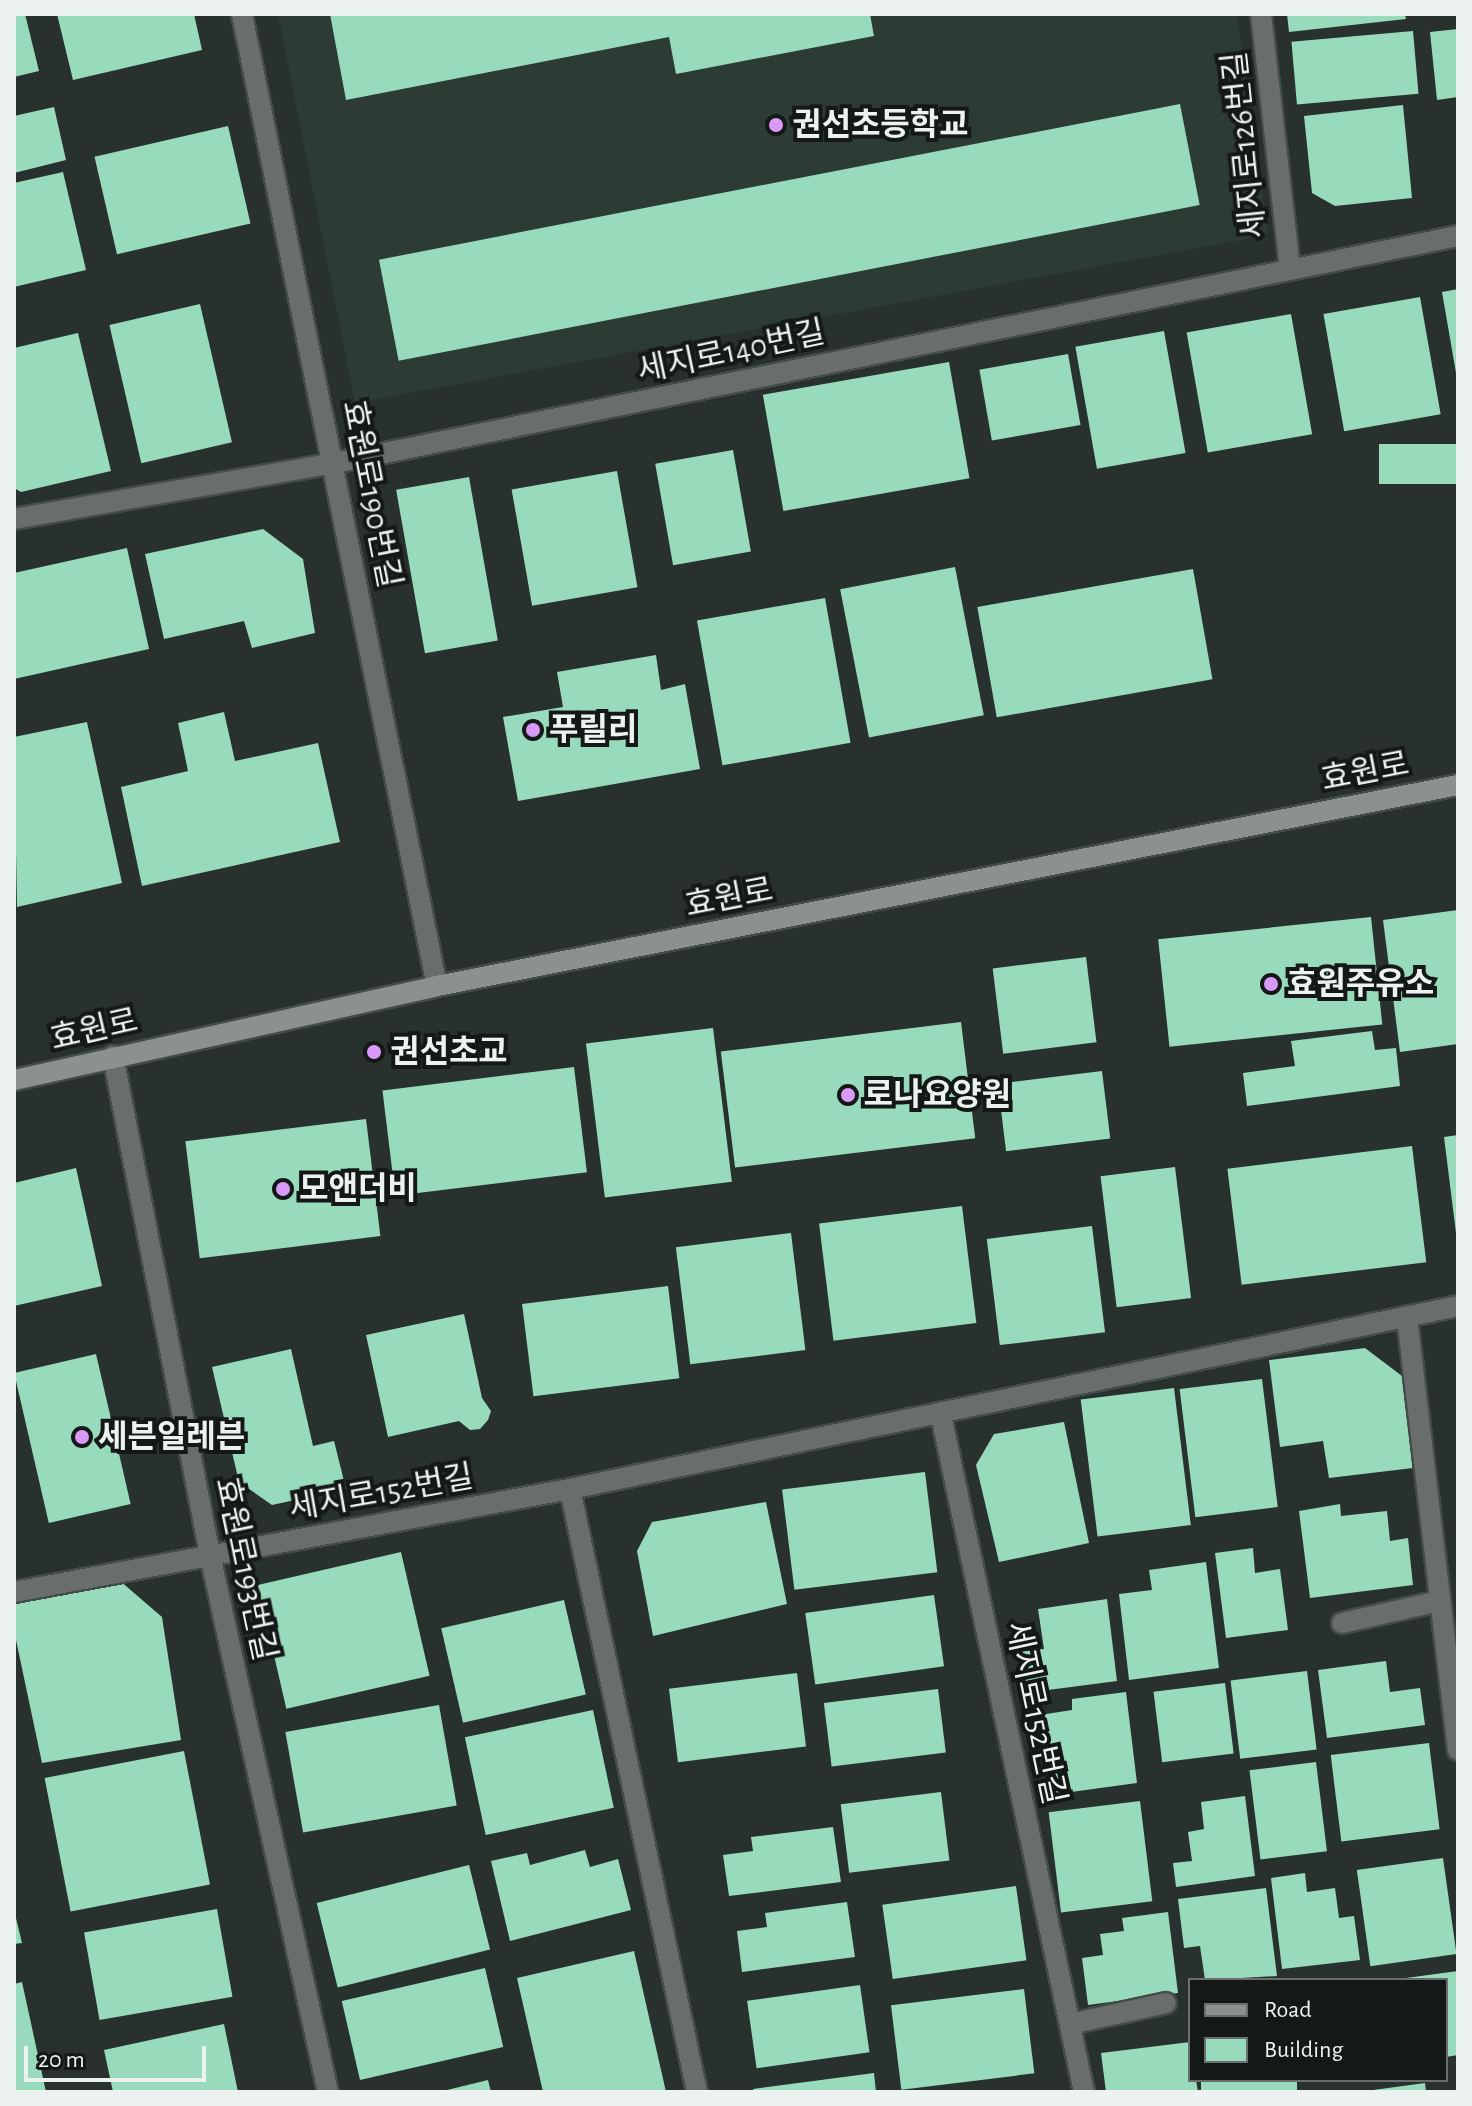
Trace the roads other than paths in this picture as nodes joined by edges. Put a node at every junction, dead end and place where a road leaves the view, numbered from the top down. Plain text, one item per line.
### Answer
1 (242, 14) edge
2 (1261, 14) edge
3 (1458, 236) edge
4 (1290, 268) junction
5 (335, 463) junction
6 (14, 519) edge
7 (1458, 785) edge
8 (437, 986) junction
9 (113, 1056) junction
10 (14, 1080) edge
11 (1458, 1306) edge
12 (1407, 1317) junction
13 (941, 1415) junction
14 (570, 1489) junction
15 (210, 1555) junction
16 (14, 1592) edge
17 (1440, 1601) junction
18 (1342, 1623) dead end
19 (1458, 1750) edge
20 (1166, 2003) dead end
21 (1070, 2024) junction
22 (328, 2092) edge
23 (697, 2092) edge
24 (1084, 2092) edge

1 - 5 street, 효원로190번길
2 - 4 street, 세지로126번길
3 - 4 street, 세지로140번길
4 - 5 street, 세지로140번길
5 - 6 street, 세지로140번길
5 - 8 street, 효원로190번길
7 - 8 street, 효원로
8 - 9 street, 효원로
9 - 10 street, 효원로
9 - 15 street, 효원로193번길
11 - 12 street, 세지로152번길
12 - 13 street, 세지로152번길
12 - 17 street
13 - 14 street, 세지로152번길
13 - 21 street, 세지로152번길
14 - 15 street, 세지로152번길
14 - 23 street
15 - 16 street, 세지로152번길
15 - 22 street, 효원로193번길
17 - 18 street
17 - 19 street
20 - 21 street
21 - 24 street, 세지로152번길

